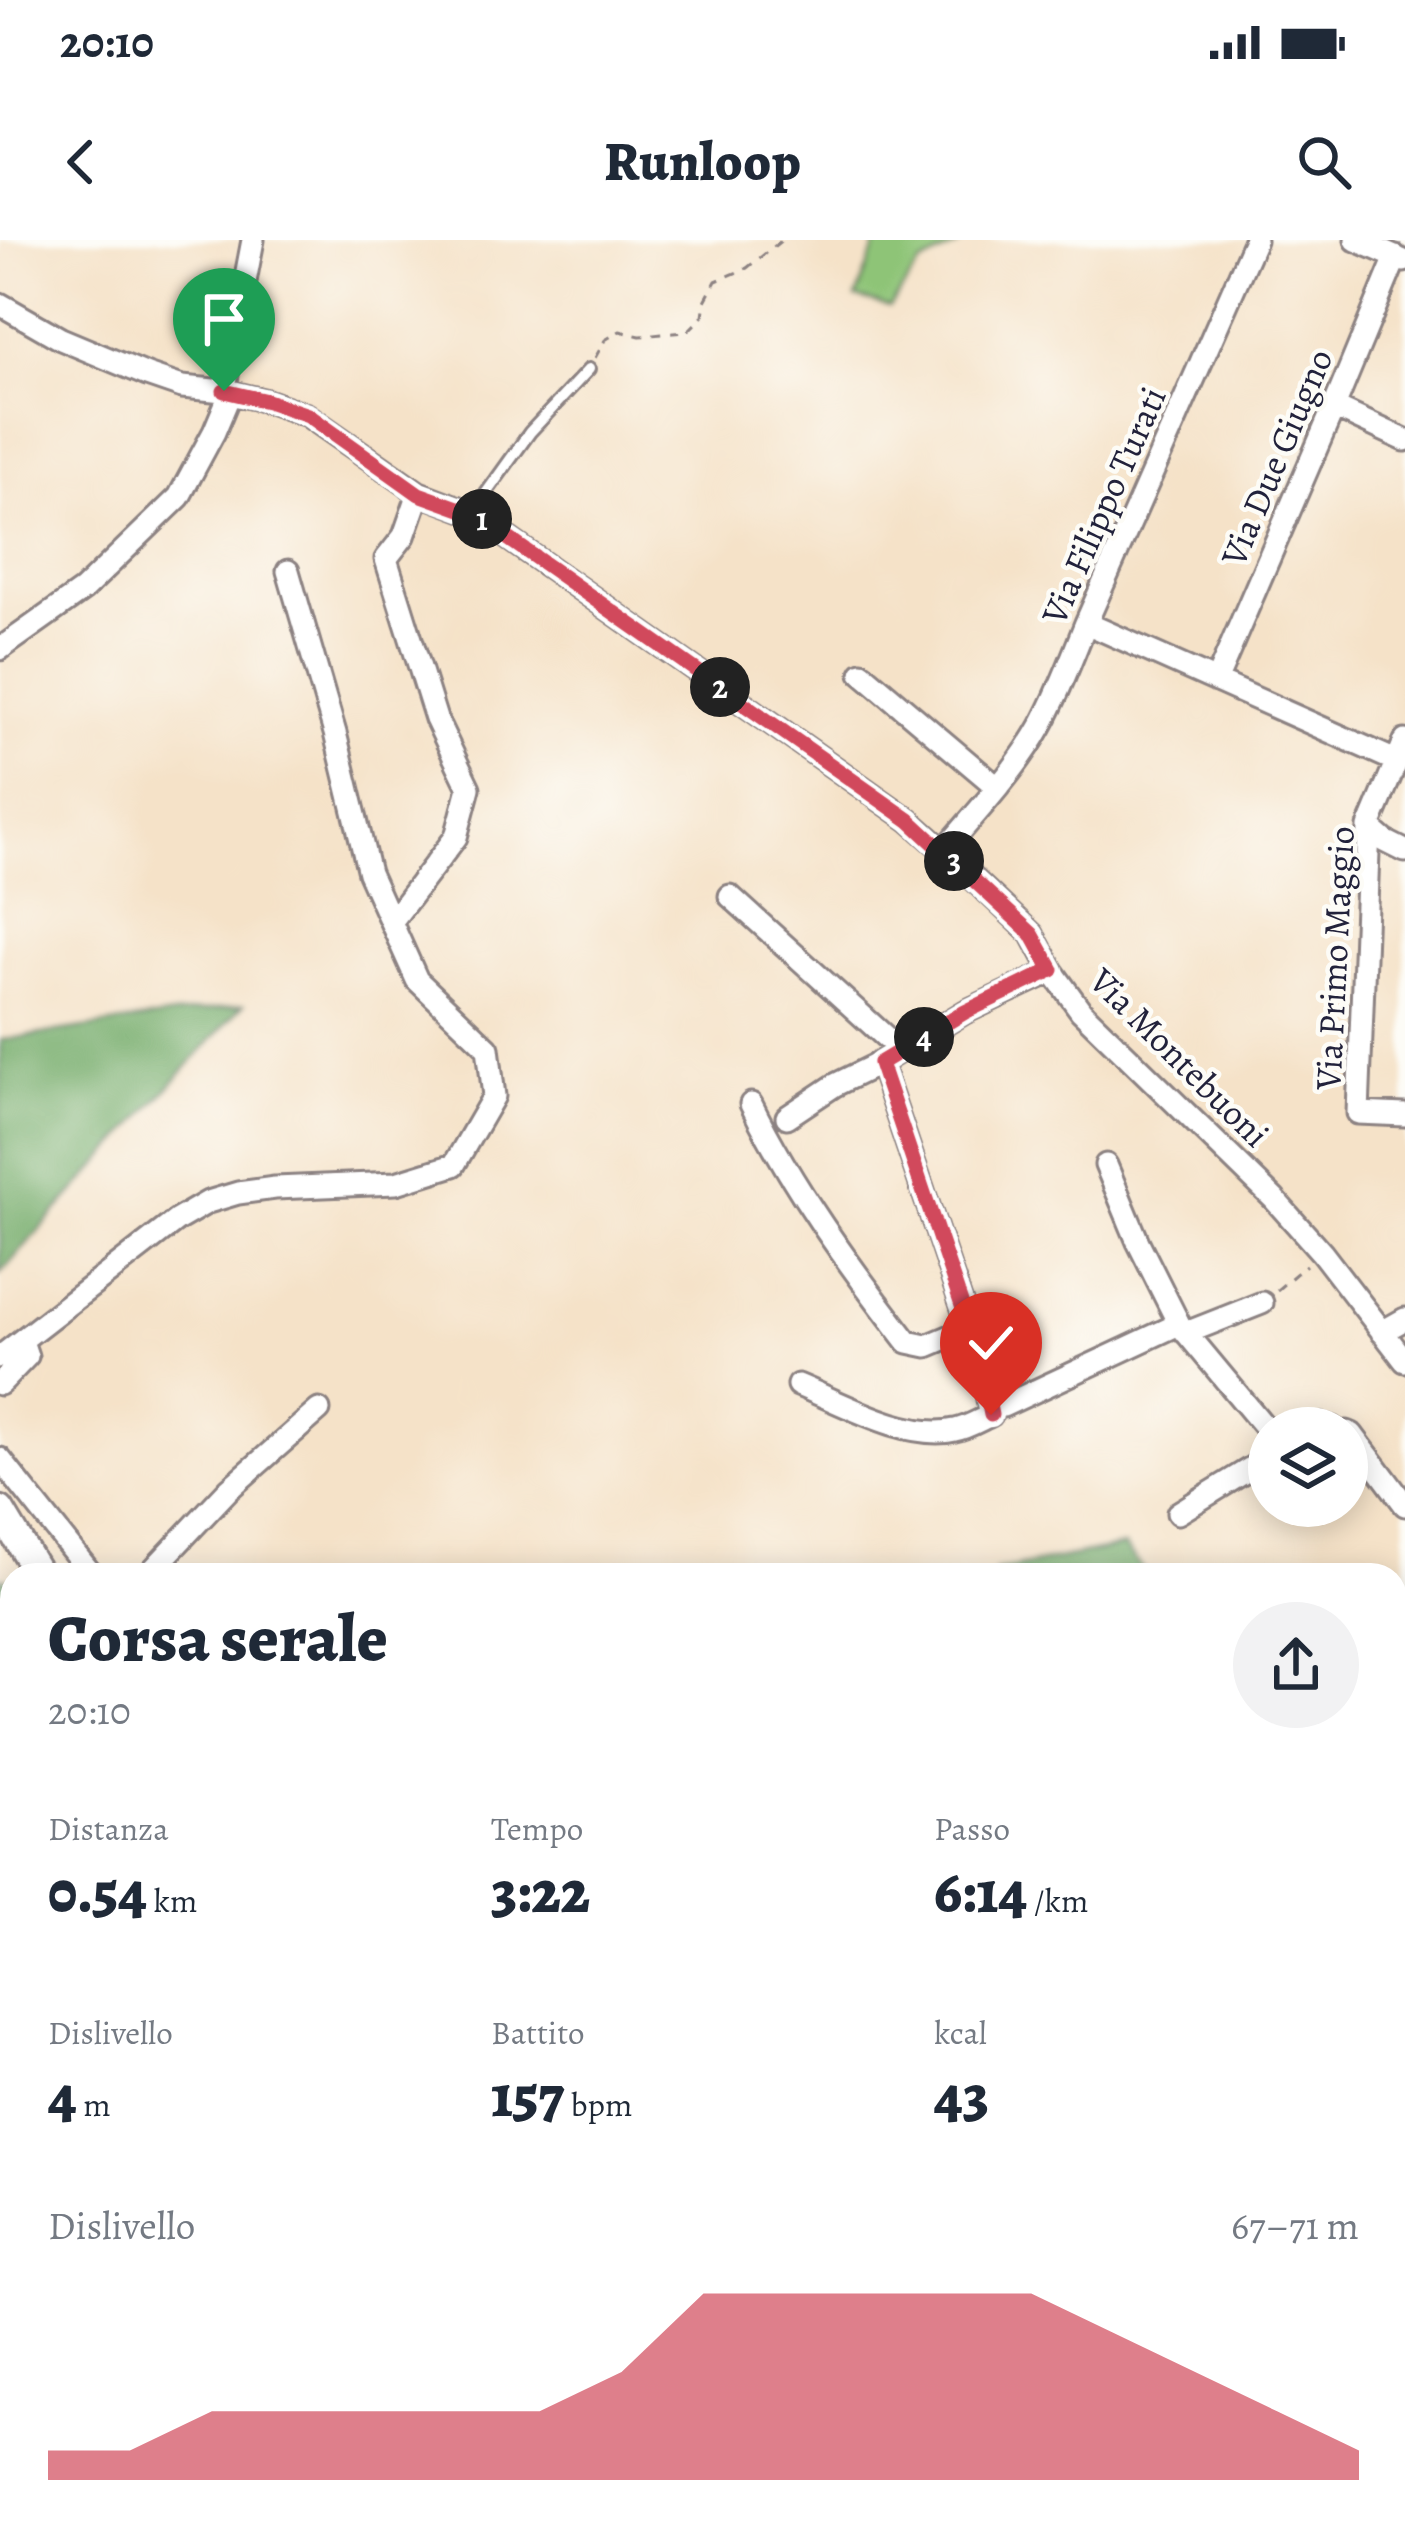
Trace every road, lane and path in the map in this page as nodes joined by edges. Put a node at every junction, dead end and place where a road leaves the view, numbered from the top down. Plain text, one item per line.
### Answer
1 (253, 240) edge
2 (782, 240) edge
3 (1255, 240) edge
4 (1356, 240) edge
5 (1400, 259) edge
6 (0, 304) edge
7 (589, 369) joint
8 (227, 392) junction
9 (1334, 407) junction
10 (1405, 440) edge
11 (419, 494) junction
12 (472, 513) junction
13 (288, 572) dead end
14 (1086, 623) junction
15 (0, 649) edge
16 (862, 673) dead end
17 (1216, 681) junction
18 (1401, 751) edge
19 (997, 787) junction
20 (1369, 827) junction
21 (944, 851) junction
22 (1405, 851) edge
23 (730, 896) dead end
24 (391, 922) junction
25 (1052, 970) junction
26 (901, 1051) junction
27 (880, 1063) junction
28 (751, 1104) dead end
29 (1405, 1114) edge
30 (787, 1117) dead end
31 (1106, 1165) dead end
32 (1322, 1253) junction
33 (1262, 1304) joint
34 (1405, 1319) edge
35 (970, 1328) junction
36 (1182, 1328) junction
37 (1382, 1332) junction
38 (22, 1340) junction
39 (0, 1357) edge
40 (1405, 1361) edge
41 (0, 1384) edge
42 (798, 1385) dead end
43 (1003, 1406) dead end
44 (1248, 1407) edge
45 (319, 1410) dead end
46 (1368, 1455) edge
47 (0, 1459) edge
48 (1248, 1470) edge
49 (1405, 1505) edge
50 (0, 1510) edge
51 (1178, 1514) dead end
52 (52, 1524) junction
53 (24, 1549) junction
54 (32, 1563) edge
55 (83, 1563) edge
56 (160, 1563) edge

1 - 8 street
2 - 7 path
3 - 14 street, Via Filippo Turati
4 - 5 street
5 - 9 street, Via Due Giugno
6 - 8 street, Via Montebuoni
7 - 12 lane
8 - 11 street, Via Montebuoni
8 - 15 street
9 - 10 street
9 - 17 street, Via Due Giugno
11 - 12 street, Via Montebuoni
11 - 24 street
12 - 21 street, Via Montebuoni
13 - 24 street
14 - 17 street
14 - 19 street, Via Filippo Turati
16 - 19 street
17 - 18 street
18 - 20 street, Via Primo Maggio
19 - 21 street, Via Filippo Turati
20 - 22 street
20 - 29 street, Via Primo Maggio
21 - 25 street, Via Montebuoni
23 - 26 street
24 - 38 street
25 - 26 street
25 - 32 street, Via Montebuoni
26 - 27 street
27 - 30 street
27 - 35 street
28 - 35 street
31 - 36 street
32 - 33 path
32 - 37 street, Via Montebuoni
33 - 36 street
34 - 37 street
35 - 42 street
36 - 43 street
36 - 44 street
37 - 40 street, Via Montebuoni
38 - 39 street
38 - 41 street
45 - 56 street
46 - 49 street
47 - 52 street
48 - 51 street
50 - 53 main road
52 - 53 street
52 - 55 street
53 - 54 main road

